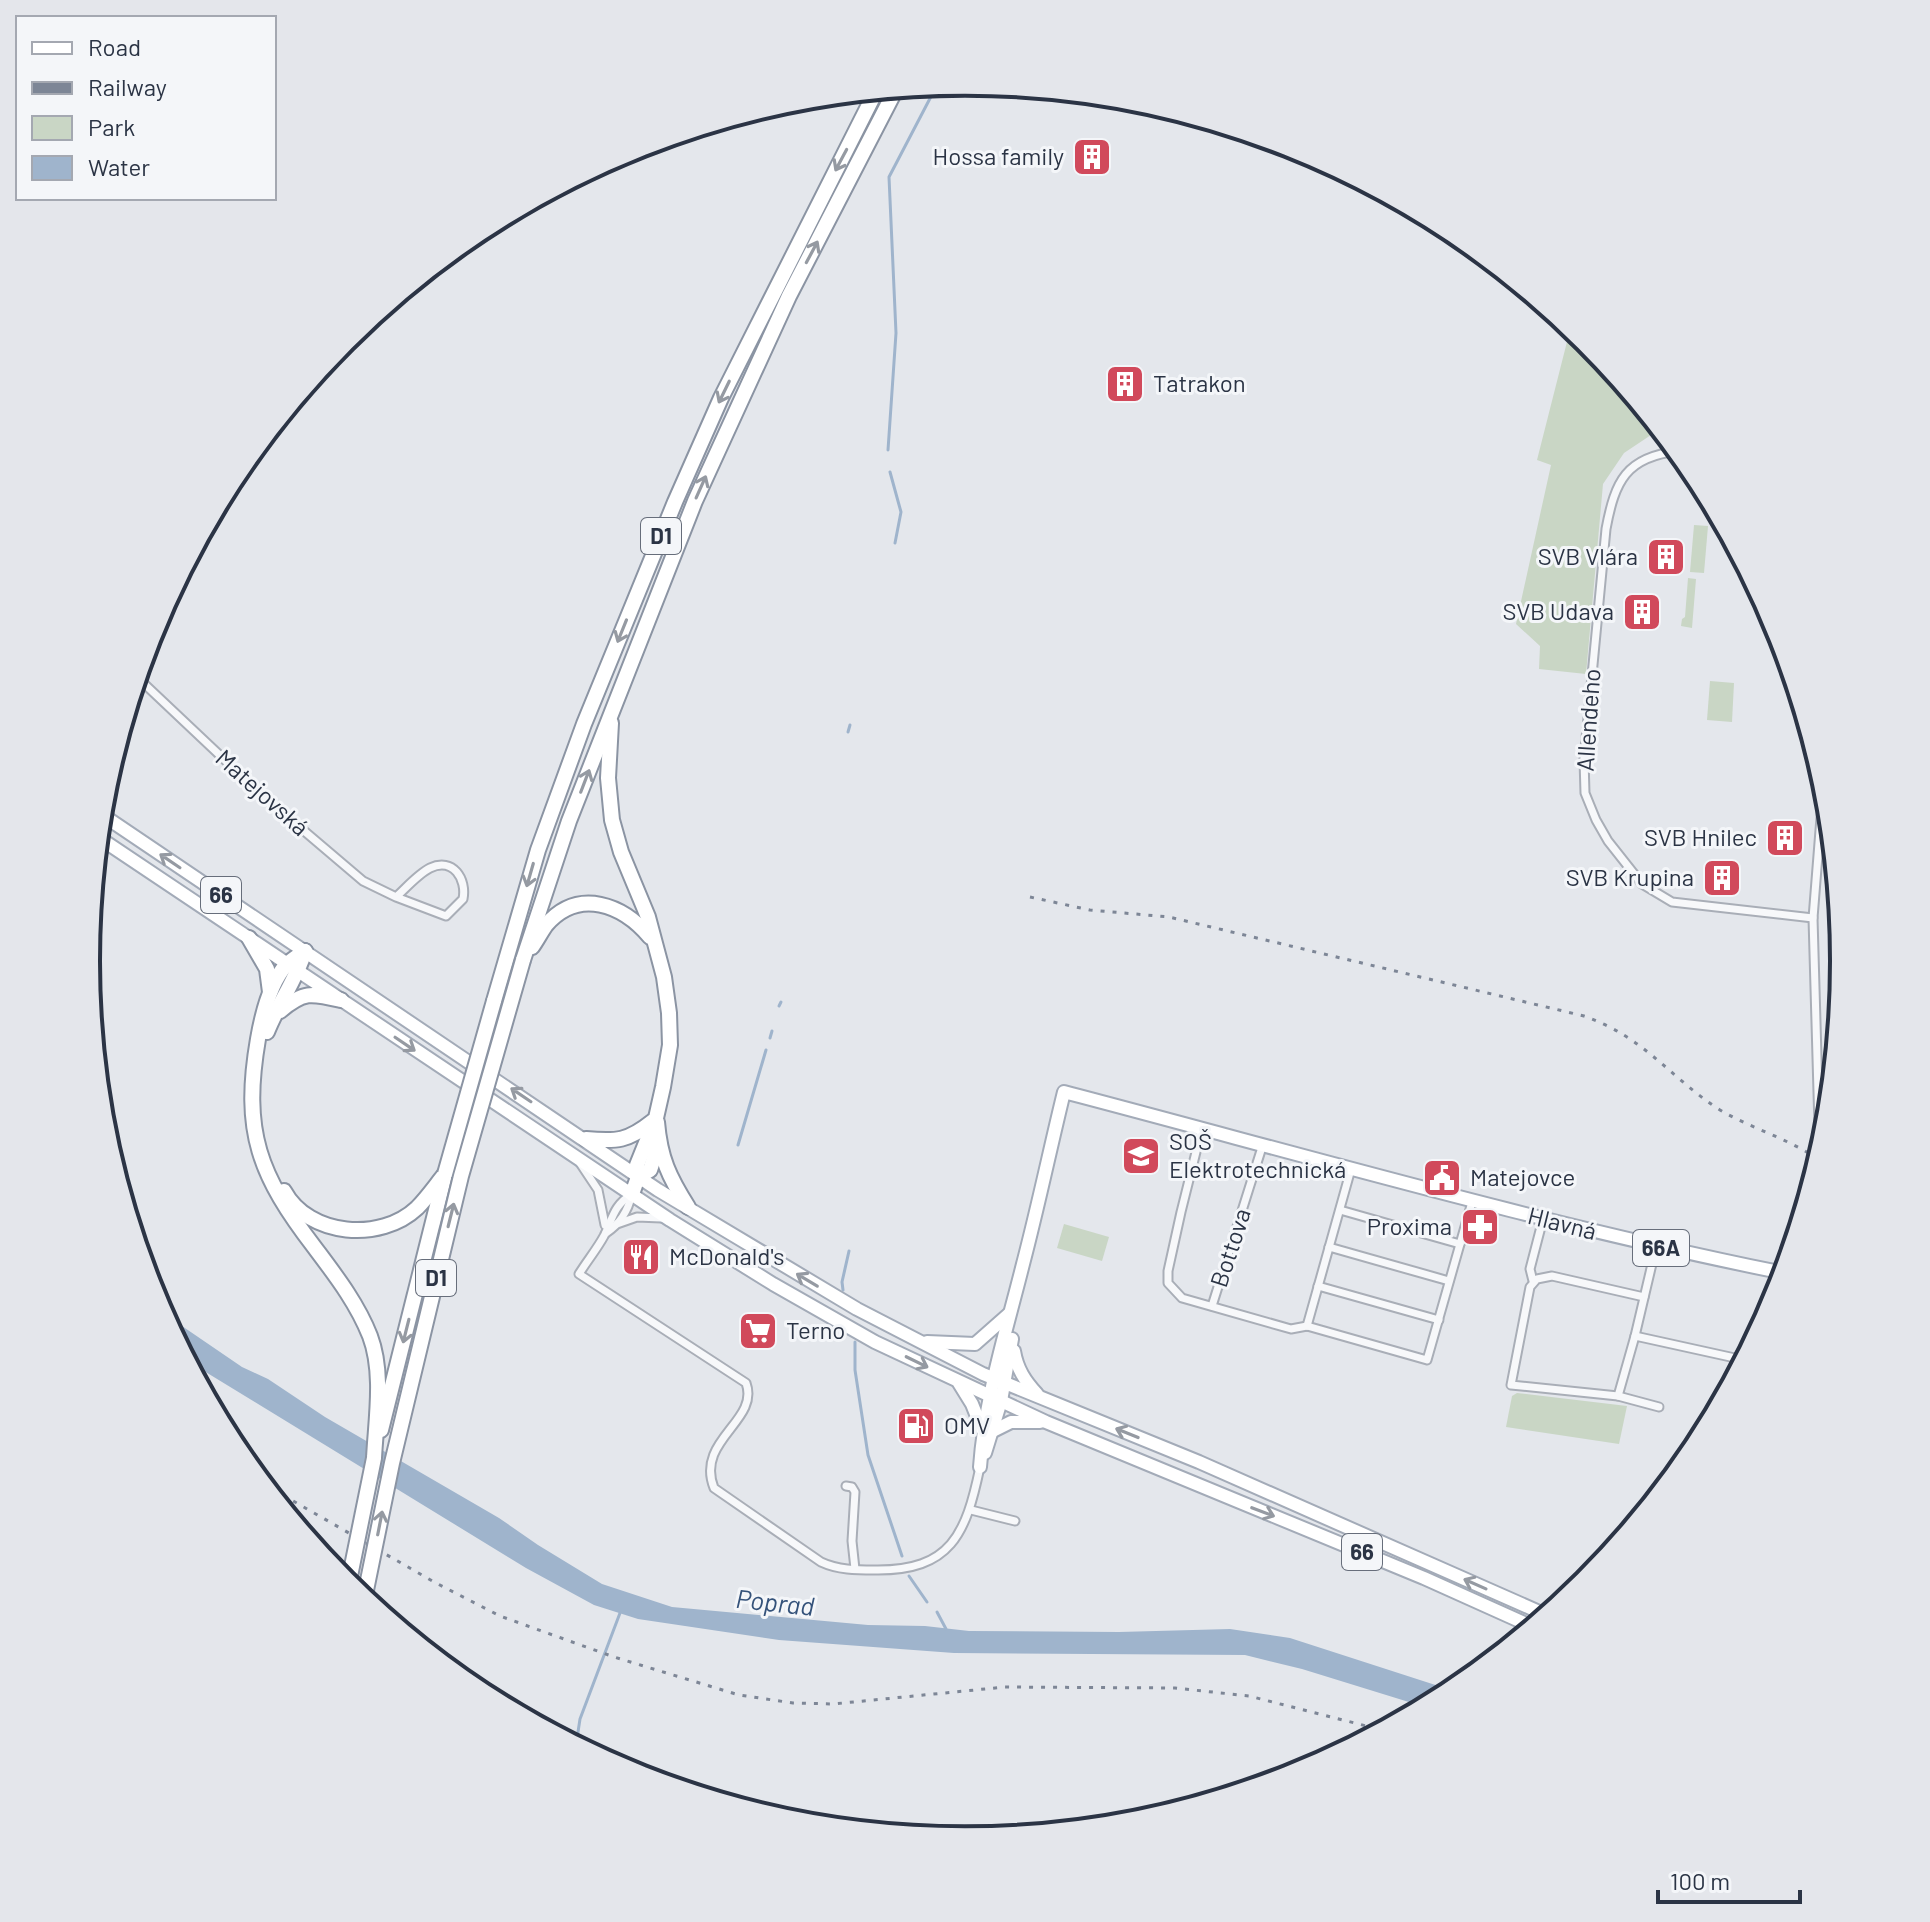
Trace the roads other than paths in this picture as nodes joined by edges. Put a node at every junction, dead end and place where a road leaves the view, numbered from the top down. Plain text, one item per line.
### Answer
1 (891, 100) edge
2 (871, 101) edge
3 (1665, 453) edge
4 (145, 685) edge
5 (612, 706) junction
6 (112, 821) edge
7 (1820, 831) edge
8 (108, 844) edge
9 (396, 897) junction
10 (1813, 918) junction
11 (249, 938) junction
12 (653, 942) junction
13 (305, 951) junction
14 (523, 960) junction
15 (292, 969) junction
16 (270, 995) junction
17 (341, 1000) junction
18 (273, 1016) junction
19 (1818, 1101) edge
20 (656, 1118) junction
21 (1202, 1128) junction
22 (586, 1139) junction
23 (1263, 1144) junction
24 (659, 1146) junction
25 (574, 1155) junction
26 (1351, 1169) junction
27 (445, 1174) junction
28 (638, 1177) junction
29 (632, 1194) junction
30 (1472, 1202) junction
31 (688, 1207) junction
32 (1340, 1210) junction
33 (1543, 1219) junction
34 (670, 1220) junction
35 (617, 1224) junction
36 (606, 1233) junction
37 (1460, 1244) junction
38 (1329, 1247) junction
39 (1656, 1247) junction
40 (1772, 1271) edge
41 (1449, 1281) junction
42 (1533, 1281) junction
43 (1318, 1286) junction
44 (1644, 1297) junction
45 (1212, 1306) junction
46 (1011, 1312) junction
47 (1439, 1320) junction
48 (1307, 1326) junction
49 (1635, 1336) junction
50 (1012, 1339) junction
51 (916, 1340) junction
52 (1734, 1358) edge
53 (999, 1381) junction
54 (959, 1383) junction
55 (1618, 1396) junction
56 (995, 1398) junction
57 (1040, 1398) junction
58 (1659, 1407) dead end
59 (1046, 1422) junction
60 (988, 1430) junction
61 (374, 1458) junction
62 (980, 1467) joint
63 (846, 1486) dead end
64 (971, 1510) junction
65 (1015, 1521) dead end
66 (855, 1569) junction
67 (351, 1571) edge
68 (367, 1586) edge
69 (1536, 1610) edge
70 (1522, 1622) edge

5 -> 1 highway, D1
2 -> 27 highway, D1, bridge
3 - 10 street, Allendeho
4 - 9 street, Matejovská
5 - 12 highway
14 -> 5 highway, D1
13 -> 6 main road, 66
7 - 10 street
8 - 11 main road, 66
9 - 9 street, Matejovská
10 - 19 street
11 - 15 main road, 66
11 - 16 highway
12 - 14 highway
12 - 20 highway
13 - 15 highway
22 -> 13 main road, 66
68 -> 14 highway, D1, bridge
15 - 16 highway
15 - 17 main road, 66
15 - 18 highway
16 - 61 highway
17 - 18 highway
17 -> 25 main road, 66
18 - 27 highway
20 - 22 highway
20 - 24 highway
20 - 28 highway
21 - 23 main road, Hlavná / 66A
21 - 45 street
21 - 46 main road, Hlavná / 66A
22 - 28 main road, 66
23 - 26 main road, Hlavná / 66A
23 - 45 street, Bottova
24 - 28 highway
24 - 31 highway
25 - 29 main road, 66
25 - 36 street
26 - 30 main road, Hlavná / 66A
26 - 32 street
27 -> 61 highway, D1
28 - 29 highway
28 - 31 main road, 66
29 - 34 main road, 66
29 - 35 street
29 - 36 street
30 - 33 main road, Hlavná / 66A
30 - 37 street
51 -> 31 main road, 66
32 - 37 street
32 - 38 street
33 - 39 main road, Hlavná / 66A
33 - 42 street
34 - 35 street
34 -> 54 main road, 66
35 - 36 street
36 - 66 street
37 - 41 street
38 - 41 street
38 - 43 street
39 - 40 main road, Hlavná / 66A
39 - 44 street
41 - 47 street
42 - 44 street
42 - 55 street
43 - 47 street
43 - 48 street
44 - 49 street
45 - 48 street
46 - 50 main road
46 - 51 main road
46 - 53 main road
47 - 48 street
49 - 52 street
49 - 55 street
50 - 53 main road
50 - 57 main road
51 - 53 main road, 66
53 - 56 main road
53 - 57 main road, 66
54 - 56 main road, 66
54 - 60 main road
55 - 58 street
56 - 59 main road, 66
56 - 60 main road
69 -> 57 main road, 66
59 - 60 main road
59 -> 70 main road, 66
60 - 62 main road
61 - 67 highway, D1, bridge
62 - 64 street
63 - 66 street
64 - 65 street
64 - 66 street

